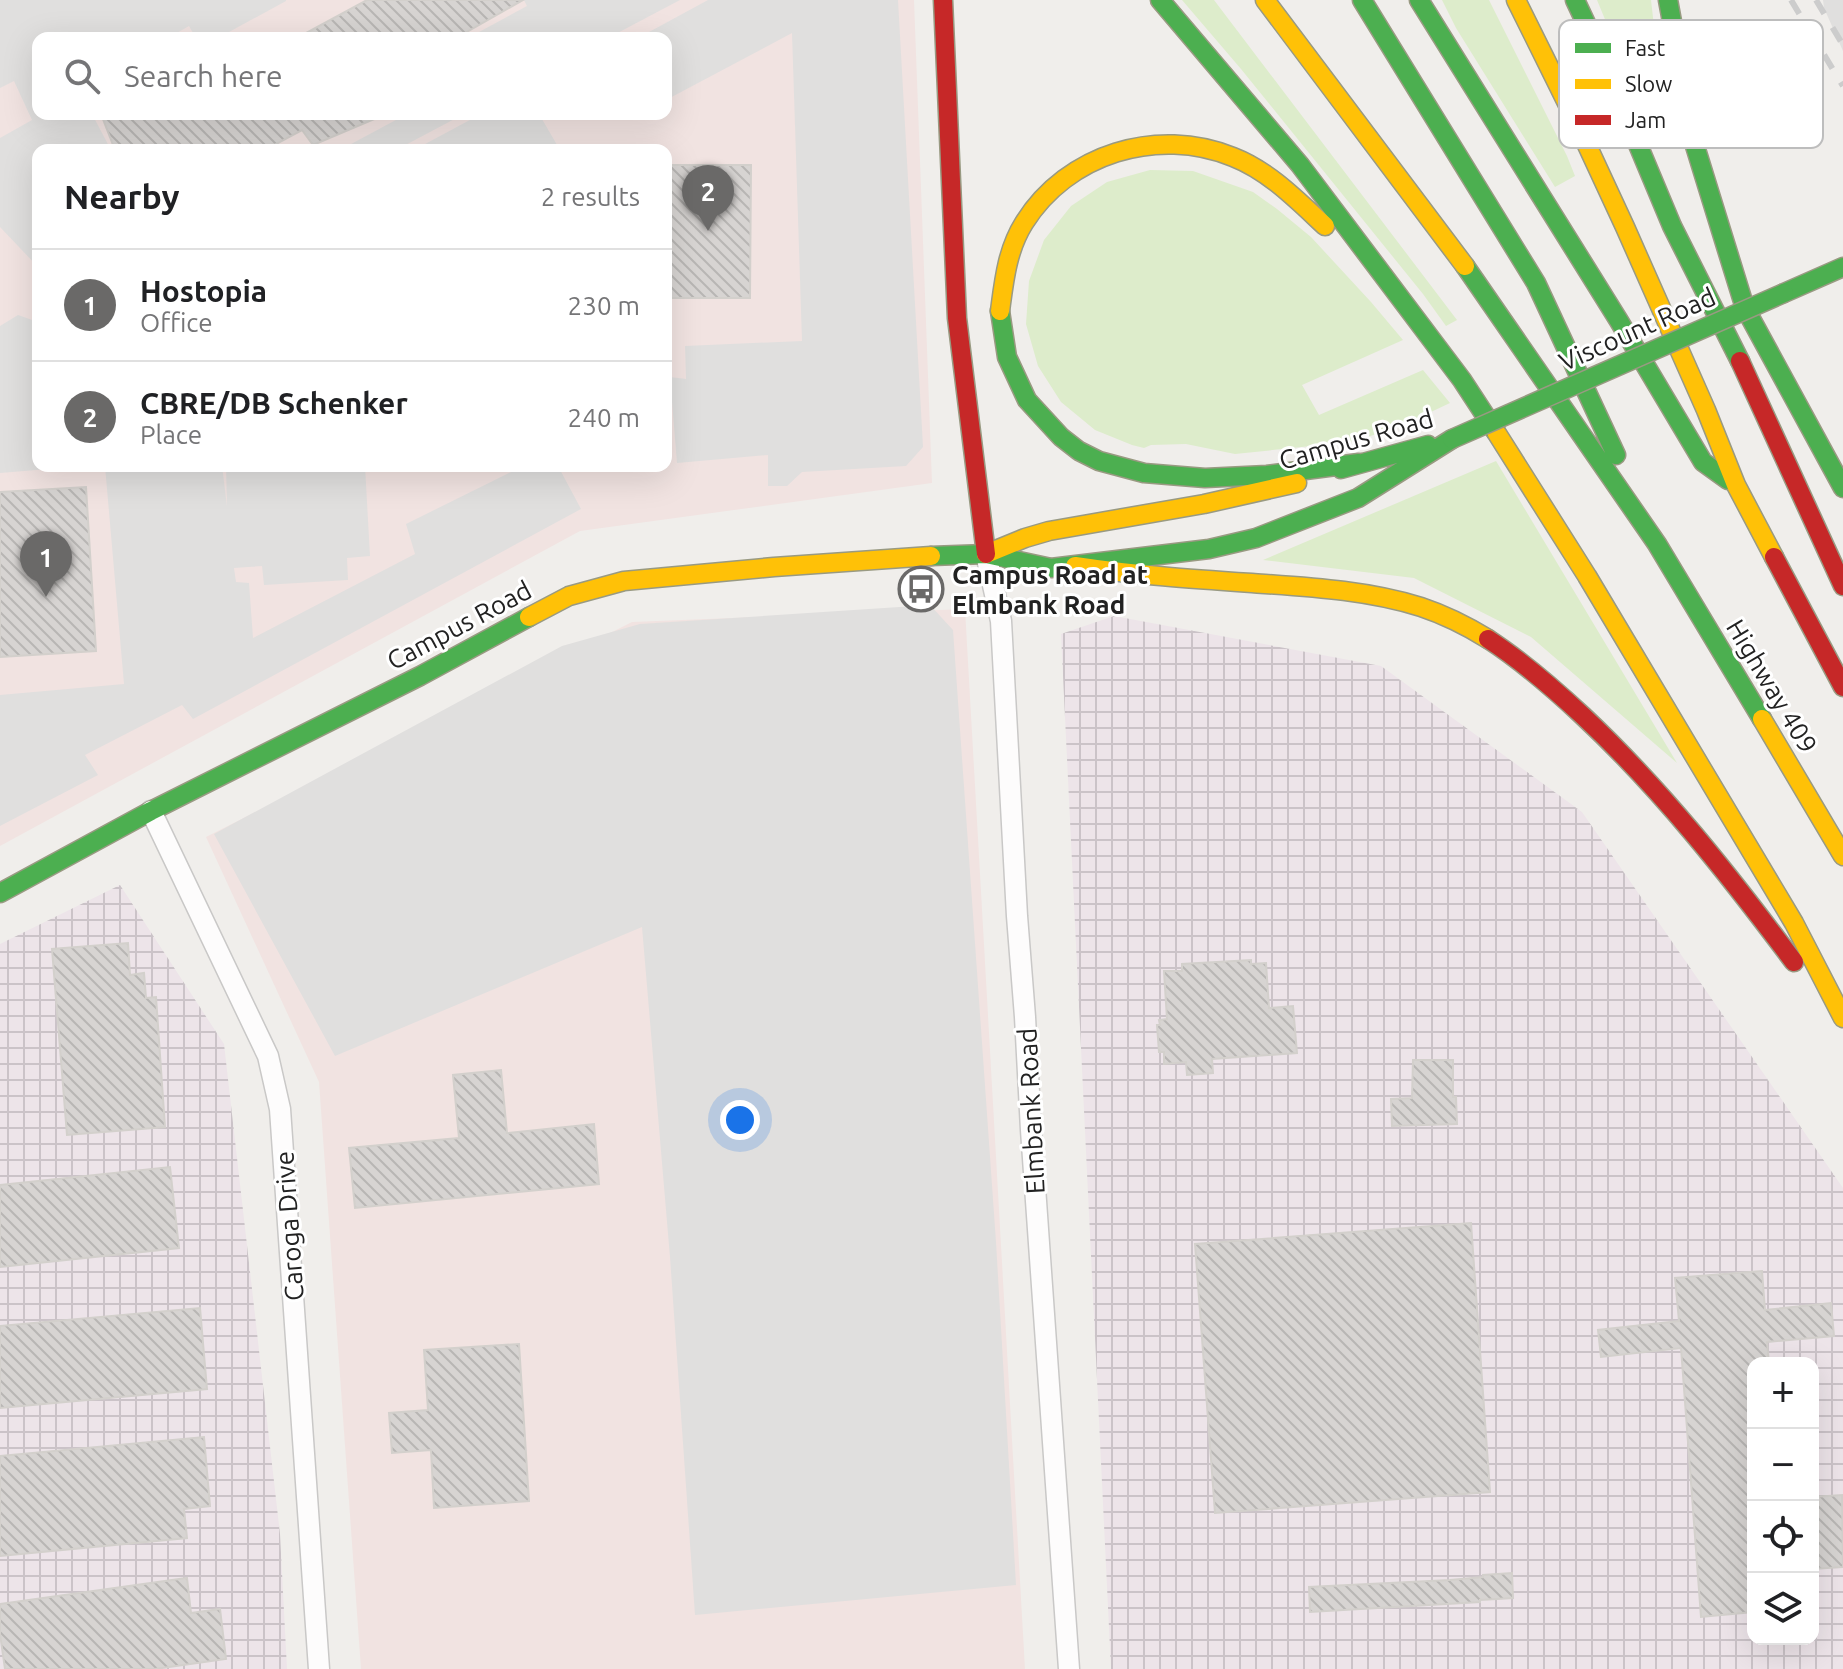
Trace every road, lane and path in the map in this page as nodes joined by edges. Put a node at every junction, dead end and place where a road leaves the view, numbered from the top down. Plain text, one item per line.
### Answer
1 (943, 0) edge
2 (1160, 0) edge
3 (1265, 0) edge
4 (1362, 0) edge
5 (1419, 0) edge
6 (1516, 0) edge
7 (1575, 0) edge
8 (1668, 0) edge
9 (1584, 20) edge
10 (1672, 20) edge
11 (1559, 87) edge
12 (1588, 148) edge
13 (1639, 148) edge
14 (1696, 148) edge
15 (1843, 267) edge
16 (1384, 277) junction
17 (1452, 439) junction
18 (1359, 463) junction
19 (1736, 485) junction
20 (1843, 488) edge
21 (1657, 544) junction
22 (986, 554) junction
23 (1075, 566) junction
24 (1843, 586) edge
25 (1843, 687) edge
26 (151, 811) junction
27 (1843, 856) edge
28 (0, 893) edge
29 (1843, 1018) edge
30 (1843, 1029) edge
31 (319, 1669) edge
32 (1069, 1669) edge

1 - 22 main road
2 - 16 main road
3 - 21 main road
4 - 21 main road
5 - 19 main road
6 - 11 main road
7 - 9 main road
8 - 10 main road
12 - 19 main road
13 - 24 main road
14 - 20 main road
15 - 17 main road, Viscount Road, bridge
16 - 18 main road
16 - 29 main road
17 - 18 main road, Campus Road
17 - 23 main road, Campus Road
18 - 22 main road, Campus Road
19 - 25 main road
21 - 27 main road, Highway 409
22 - 23 main road, Campus Road
22 - 26 main road, Campus Road
22 - 32 street, Elmbank Road
23 - 30 main road
26 - 28 main road, Campus Road
26 - 31 street, Caroga Drive

